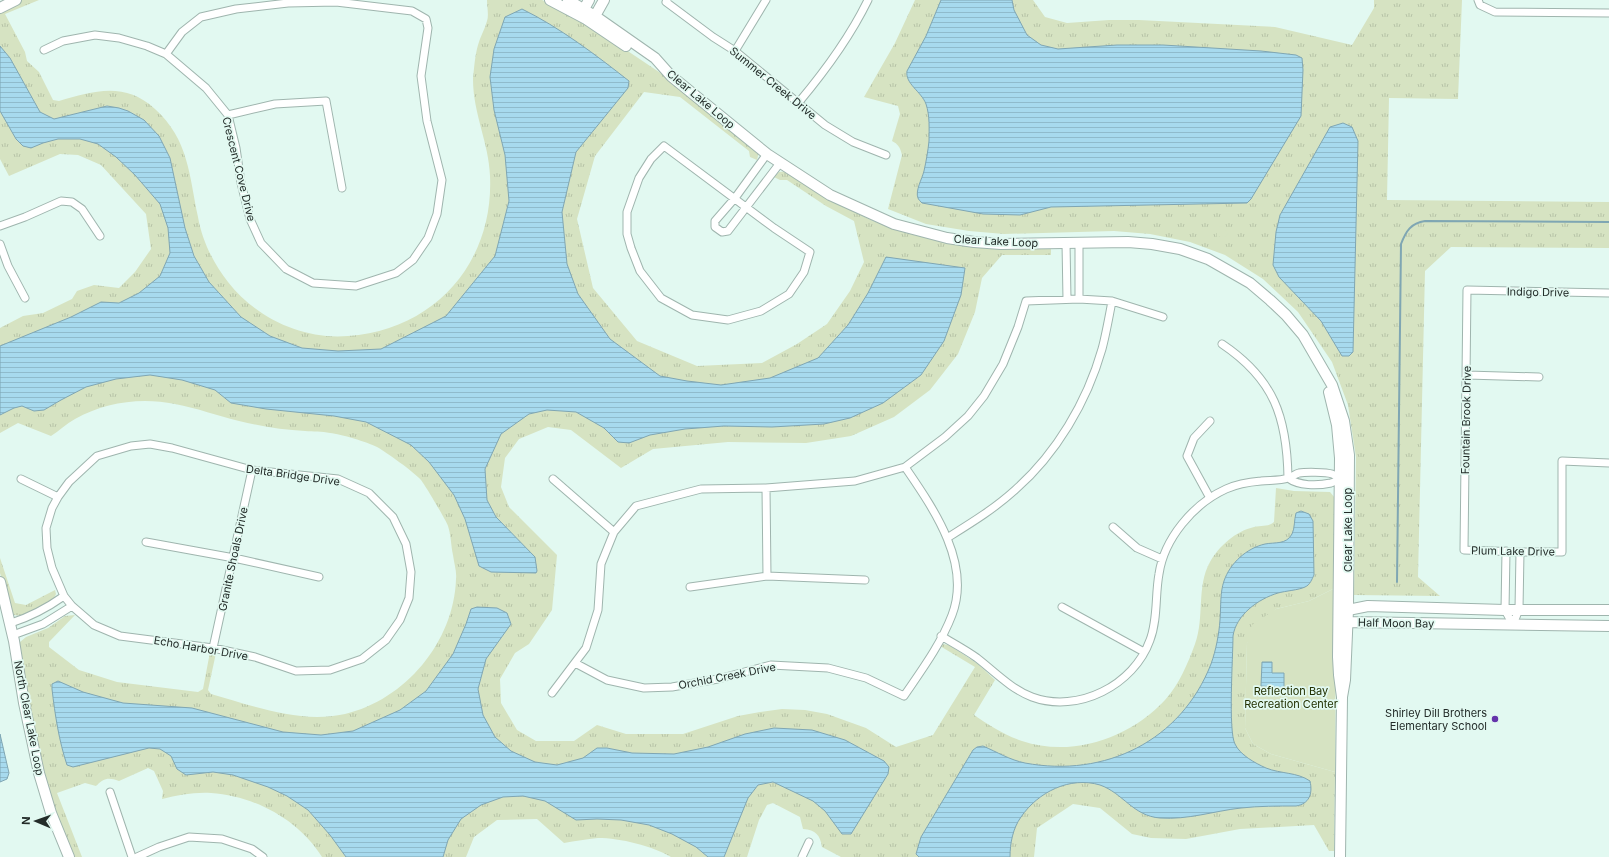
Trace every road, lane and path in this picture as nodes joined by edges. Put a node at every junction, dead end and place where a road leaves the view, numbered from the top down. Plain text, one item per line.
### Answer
1 (16, 0) edge
2 (550, 0) edge
3 (568, 0) edge
4 (589, 0) edge
5 (604, 0) edge
6 (766, 0) edge
7 (868, 0) edge
8 (336, 1) edge
9 (667, 1) edge
10 (348, 2) edge
11 (1479, 3) edge
12 (0, 8) edge
13 (1609, 13) edge
14 (589, 15) junction
15 (44, 50) dead end
16 (735, 51) junction
17 (166, 54) junction
18 (798, 102) junction
19 (228, 115) junction
20 (767, 154) junction
21 (886, 154) dead end
22 (780, 163) junction
23 (342, 188) dead end
24 (735, 198) junction
25 (747, 207) junction
26 (0, 226) edge
27 (100, 236) dead end
28 (1079, 243) junction
29 (0, 244) edge
30 (1066, 244) junction
31 (1467, 290) joint
32 (1609, 293) edge
33 (25, 298) dead end
34 (1079, 299) junction
35 (1067, 300) junction
36 (1112, 301) junction
37 (1163, 317) dead end
38 (1222, 344) dead end
39 (1467, 375) junction
40 (1539, 377) dead end
41 (1210, 421) dead end
42 (1609, 463) edge
43 (905, 467) junction
44 (252, 470) junction
45 (1288, 478) junction
46 (1344, 478) junction
47 (21, 479) dead end
48 (553, 479) dead end
49 (766, 488) junction
50 (58, 497) junction
51 (1210, 498) junction
52 (52, 508) joint
53 (1112, 527) dead end
54 (614, 532) junction
55 (948, 538) junction
56 (146, 542) dead end
57 (1464, 550) joint
58 (1506, 551) junction
59 (1520, 552) junction
60 (234, 558) junction
61 (1162, 559) junction
62 (767, 576) junction
63 (319, 578) dead end
64 (865, 580) dead end
65 (0, 582) edge
66 (690, 587) dead end
67 (64, 596) junction
68 (409, 598) joint
69 (0, 605) edge
70 (72, 606) junction
71 (1062, 607) dead end
72 (1519, 609) junction
73 (1505, 610) junction
74 (1609, 610) edge
75 (1343, 612) junction
76 (1348, 622) junction
77 (11, 623) junction
78 (1513, 625) junction
79 (1609, 626) edge
80 (13, 635) junction
81 (941, 636) junction
82 (214, 648) junction
83 (1144, 652) junction
84 (574, 663) junction
85 (552, 693) dead end
86 (1342, 697) junction
87 (110, 792) dead end
88 (809, 842) dead end
89 (69, 857) edge
90 (132, 857) edge
91 (136, 857) edge
92 (263, 857) edge
93 (802, 857) edge
94 (1340, 857) edge

1 - 12 street
2 - 14 street
3 - 14 street
4 - 14 street
5 - 14 street
6 - 16 street
7 - 18 street
8 - 10 street
8 - 17 street
9 - 16 street, Summer Creek Drive
10 - 19 street, Crescent Cove Drive
11 - 13 street
14 - 20 street, Clear Lake Loop
15 - 17 street, Crescent Cove Drive
16 - 18 street, Summer Creek Drive
17 - 19 street, Crescent Cove Drive
18 - 21 street, Summer Creek Drive
19 - 23 street
20 - 22 street, Clear Lake Loop
20 - 24 street
22 - 25 street
22 - 30 street, Clear Lake Loop
24 - 25 street
24 - 25 street
24 - 25 street
26 - 27 street
28 - 30 street, Clear Lake Loop
28 - 34 street
28 - 46 street, Clear Lake Loop
29 - 33 street
30 - 35 street
31 - 32 street, Indigo Drive
31 - 39 street, Fountain Brook Drive
34 - 35 street
34 - 36 street
35 - 43 street
36 - 37 street
36 - 55 street
38 - 45 street
39 - 40 street
39 - 57 street, Fountain Brook Drive
41 - 51 street
42 - 59 street, Plum Lake Drive
43 - 49 street
43 - 55 street
44 - 50 street, Delta Bridge Drive
44 - 60 street, Granite Shoals Drive
44 - 68 street, Delta Bridge Drive
45 - 46 street
45 - 46 street
45 - 51 street
46 - 75 street, Clear Lake Loop
47 - 50 street
48 - 54 street
49 - 54 street
49 - 62 street
50 - 52 street, Delta Bridge Drive
51 - 61 street
52 - 67 street, Echo Harbor Drive
53 - 61 street
54 - 84 street
55 - 81 street
56 - 60 street
57 - 58 street, Plum Lake Drive
58 - 59 street, Plum Lake Drive
58 - 73 street
59 - 72 street
60 - 63 street
60 - 82 street, Granite Shoals Drive
61 - 83 street
62 - 64 street
62 - 66 street
65 - 77 street, North Clear Lake Loop
67 - 70 street, Echo Harbor Drive
67 - 77 street
68 - 82 street, Echo Harbor Drive
69 - 77 street, North Clear Lake Loop
70 - 80 street
70 - 82 street, Echo Harbor Drive
71 - 83 street
72 - 73 street, Half Moon Bay
72 - 74 street, Half Moon Bay
72 - 78 street
73 - 75 street, Half Moon Bay
73 - 78 street
75 - 76 street, Clear Lake Loop
75 - 86 street, Clear Lake Loop
76 - 78 street, Half Moon Bay
76 - 86 street, Clear Lake Loop
77 - 80 street, North Clear Lake Loop
78 - 79 street, Half Moon Bay
80 - 89 street, North Clear Lake Loop
81 - 83 street
81 - 84 street, Orchid Creek Drive
84 - 85 street
86 - 94 street, Clear Lake Loop
87 - 90 street
88 - 93 street
91 - 92 street

